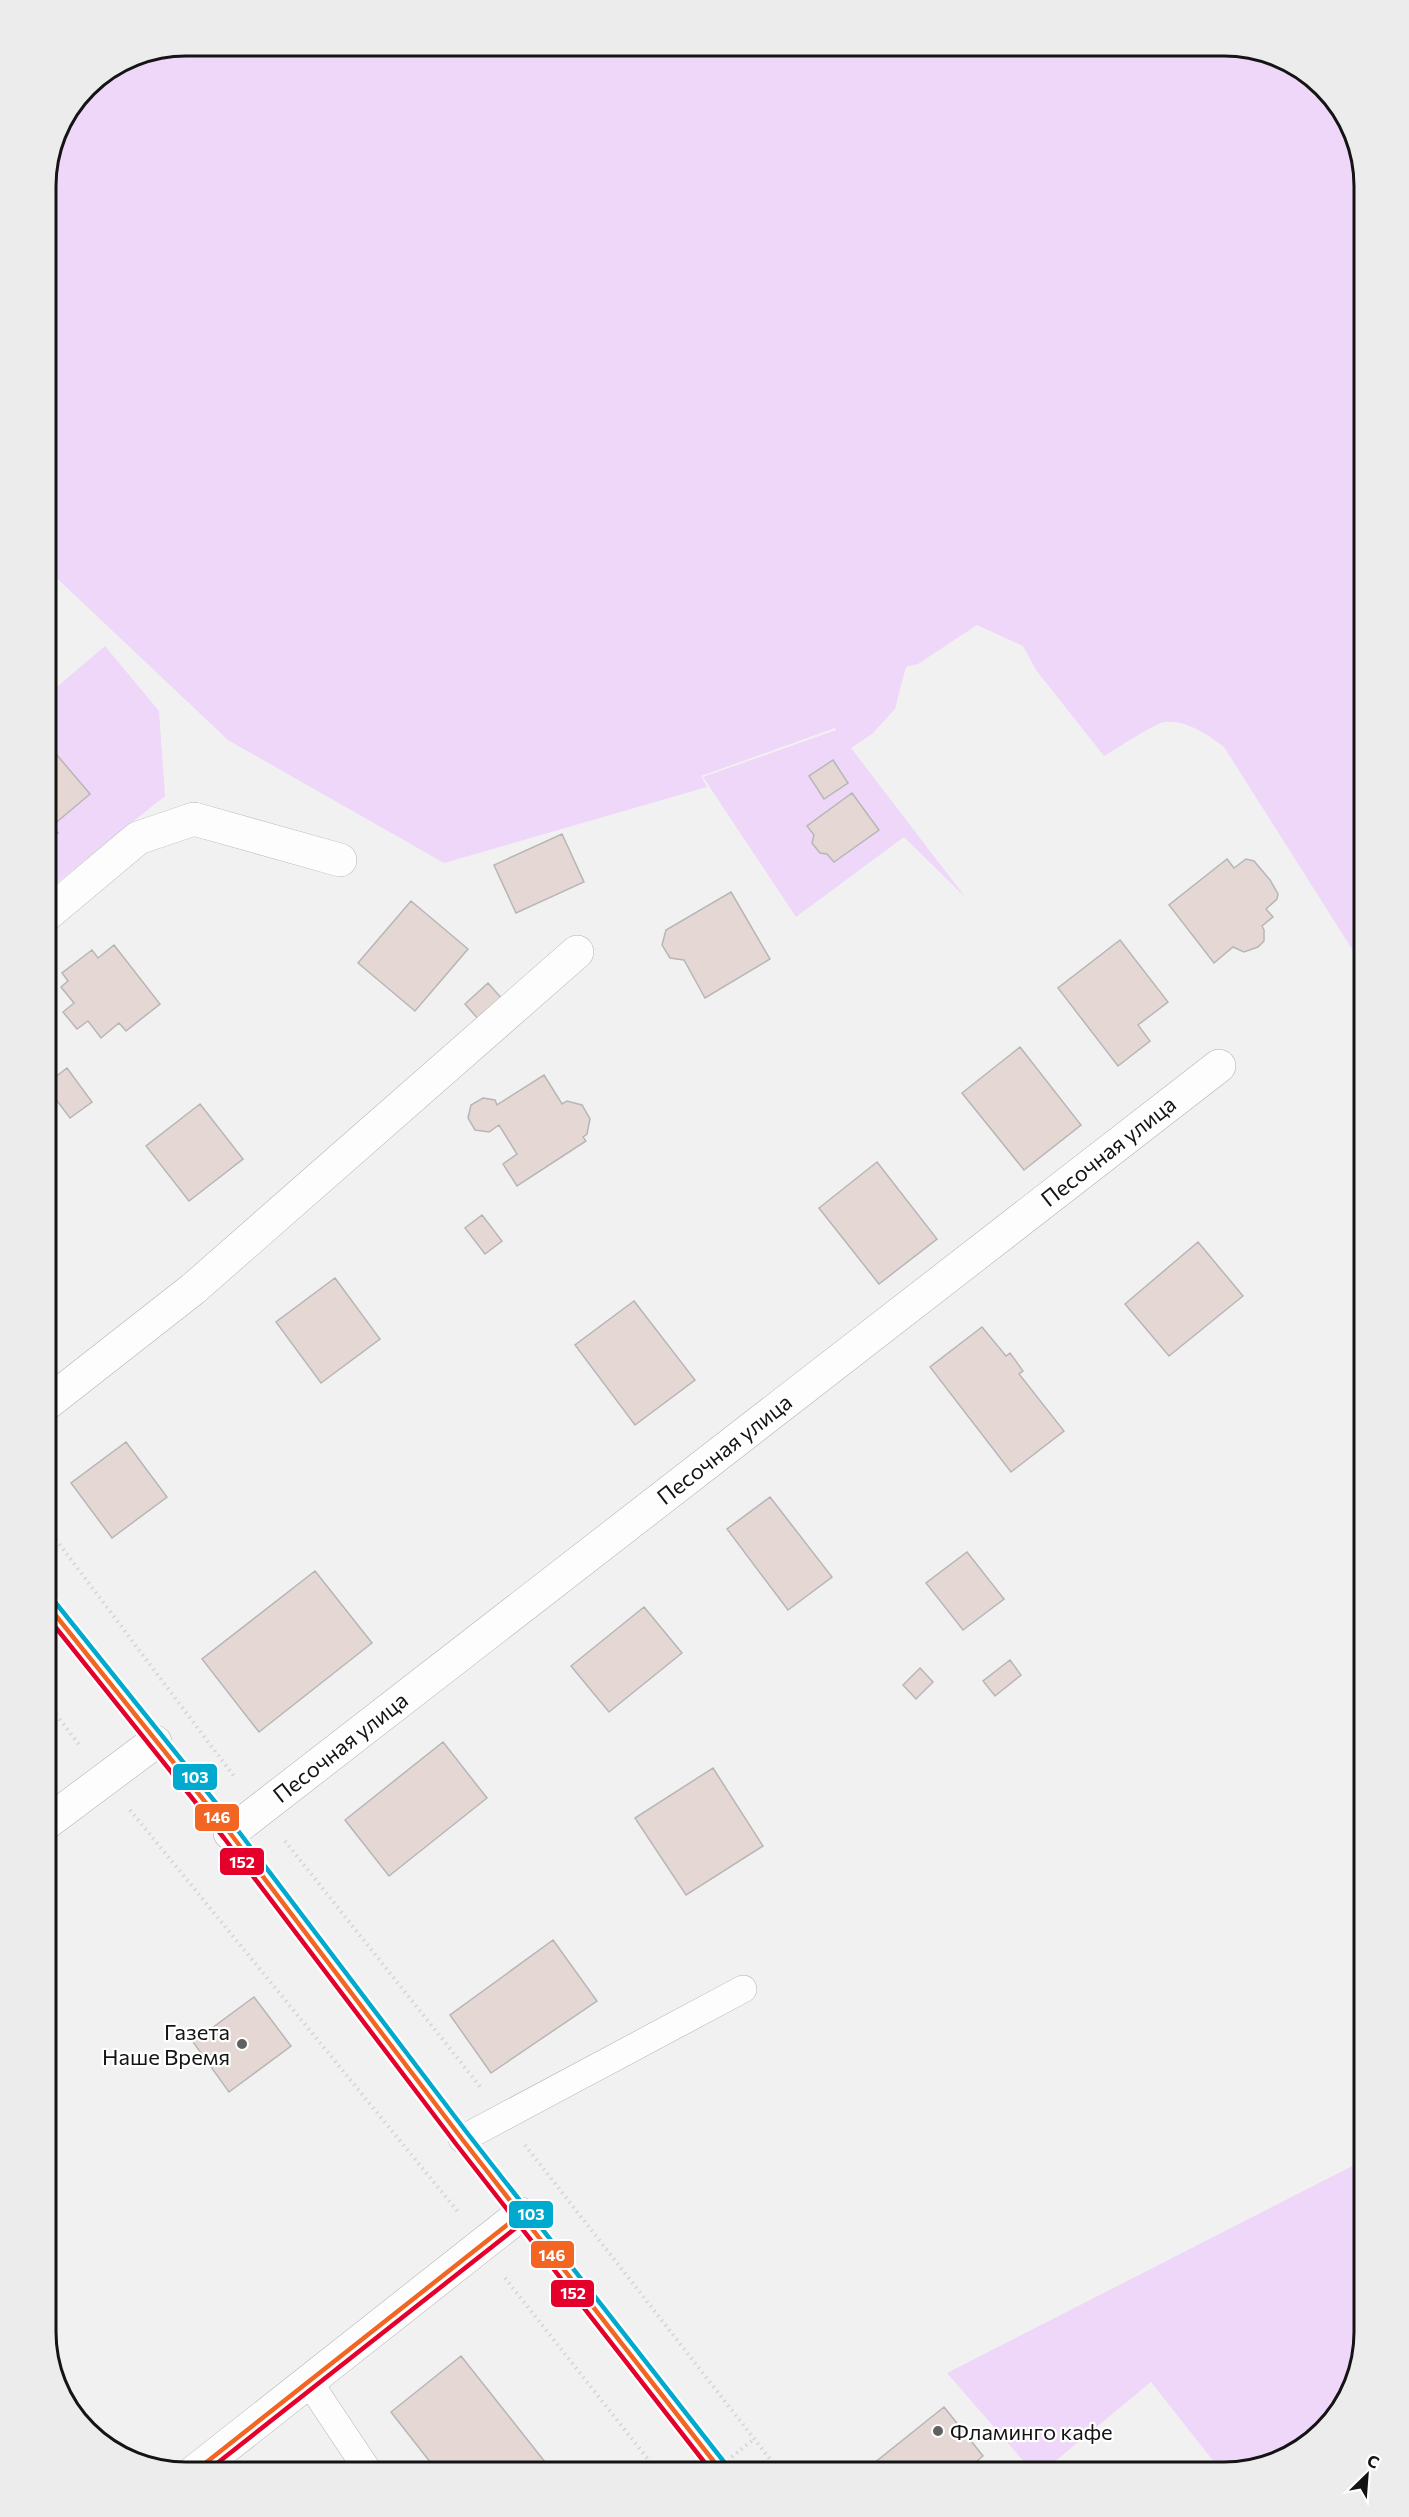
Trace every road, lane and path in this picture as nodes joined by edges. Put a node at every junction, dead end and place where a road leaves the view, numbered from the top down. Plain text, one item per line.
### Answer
1 (340, 860) dead end
2 (56, 907) edge
3 (577, 952) dead end
4 (1219, 1066) dead end
5 (56, 1397) edge
6 (56, 1714) edge
7 (155, 1742) dead end
8 (105, 1779) junction
9 (56, 1816) edge
10 (230, 1833) dead end
11 (743, 1989) dead end
12 (504, 2116) junction
13 (462, 2139) dead end
14 (521, 2214) dead end
15 (478, 2246) junction
16 (309, 2382) junction
17 (754, 2439) junction
18 (208, 2461) edge
19 (362, 2461) edge
20 (650, 2461) edge
21 (726, 2462) edge
22 (772, 2462) edge

1 - 2 street
3 - 5 street
4 - 10 street, Песочная улица
6 - 8 path
7 - 8 street
8 - 9 street
8 - 15 path
11 - 12 lane
12 - 13 lane
12 - 17 path
14 - 15 street
15 - 16 street
15 - 20 path
16 - 18 street
16 - 19 lane
17 - 21 path
17 - 22 path

